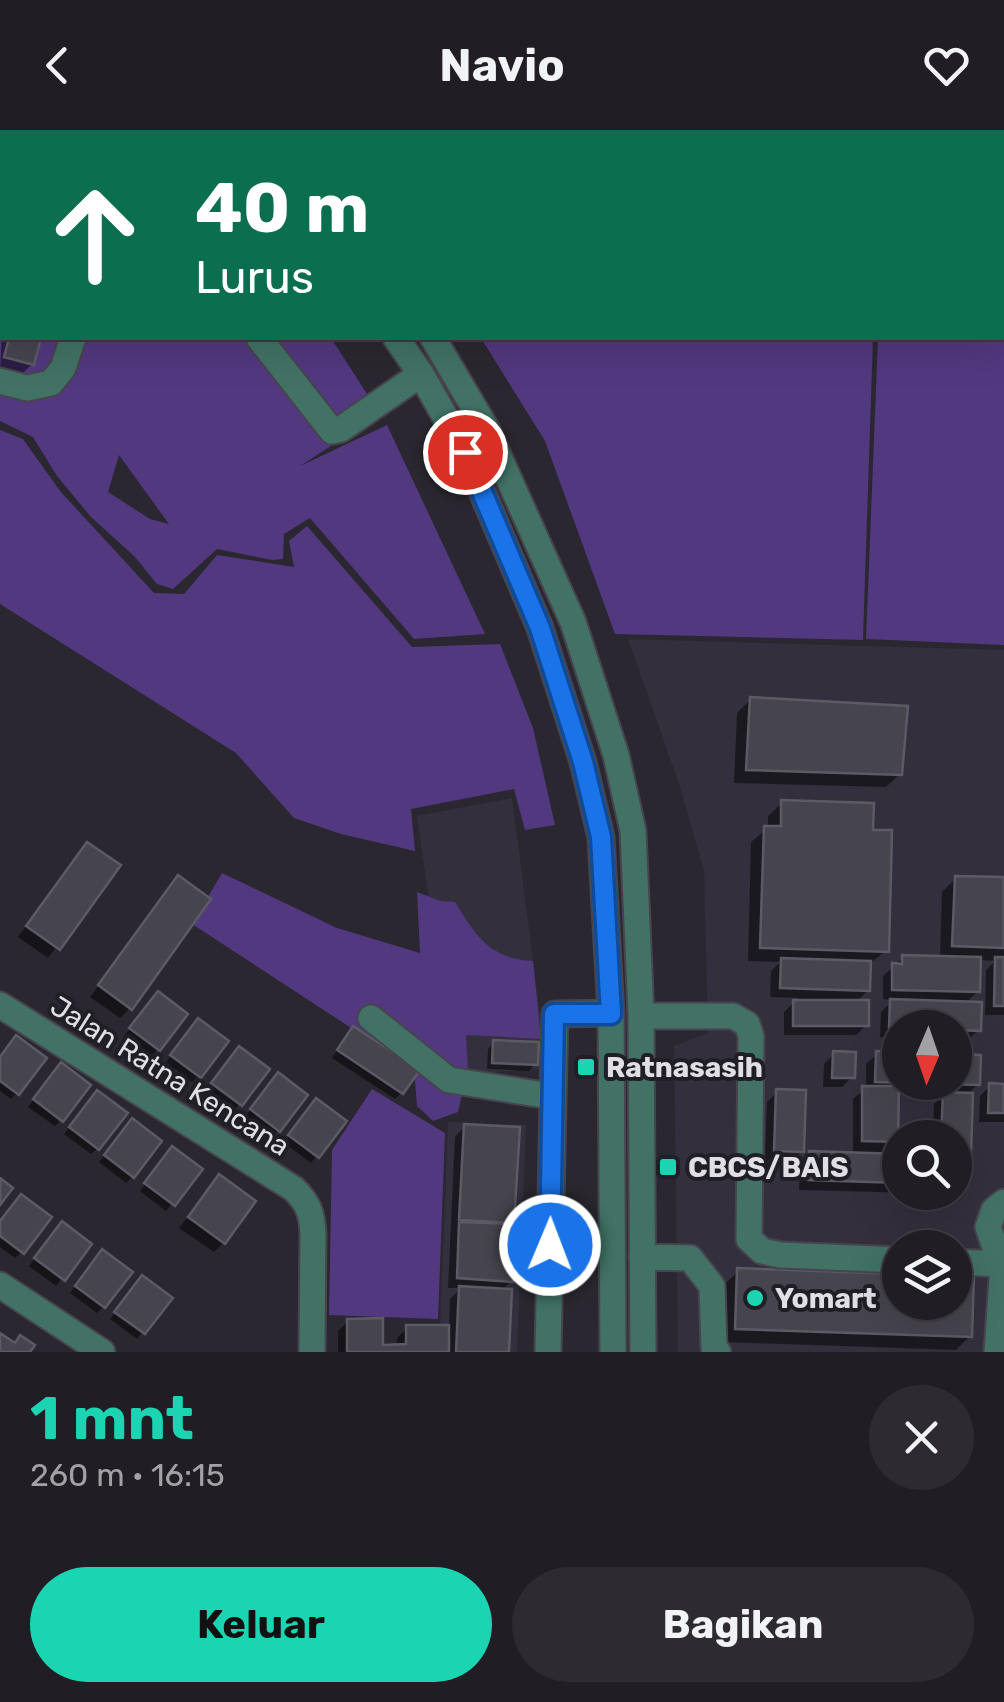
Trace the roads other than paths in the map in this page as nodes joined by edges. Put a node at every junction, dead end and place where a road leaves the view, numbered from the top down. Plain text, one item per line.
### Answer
1 (71, 340) edge
2 (397, 340) edge
3 (434, 340) edge
4 (274, 343) edge
5 (421, 374) junction
6 (0, 382) edge
7 (0, 1004) edge
8 (611, 1014) junction
9 (641, 1016) junction
10 (371, 1018) dead end
11 (553, 1102) junction
12 (1004, 1202) edge
13 (642, 1257) junction
14 (882, 1259) edge
15 (972, 1263) edge
16 (1002, 1264) edge
17 (0, 1285) edge
18 (102, 1352) edge
19 (312, 1352) edge
20 (548, 1352) edge
21 (613, 1352) edge
22 (643, 1352) edge
23 (718, 1352) edge
24 (997, 1352) edge

1 - 6 street
2 - 5 street
3 - 9 street
4 - 5 street
5 - 8 street
7 - 19 street, Jalan Ratna Kencana
8 - 11 street
8 - 21 street
9 - 13 street
9 - 14 street
10 - 11 street
11 - 20 street
12 - 16 street
13 - 22 street
13 - 23 street
15 - 16 street
16 - 24 street
17 - 18 street

